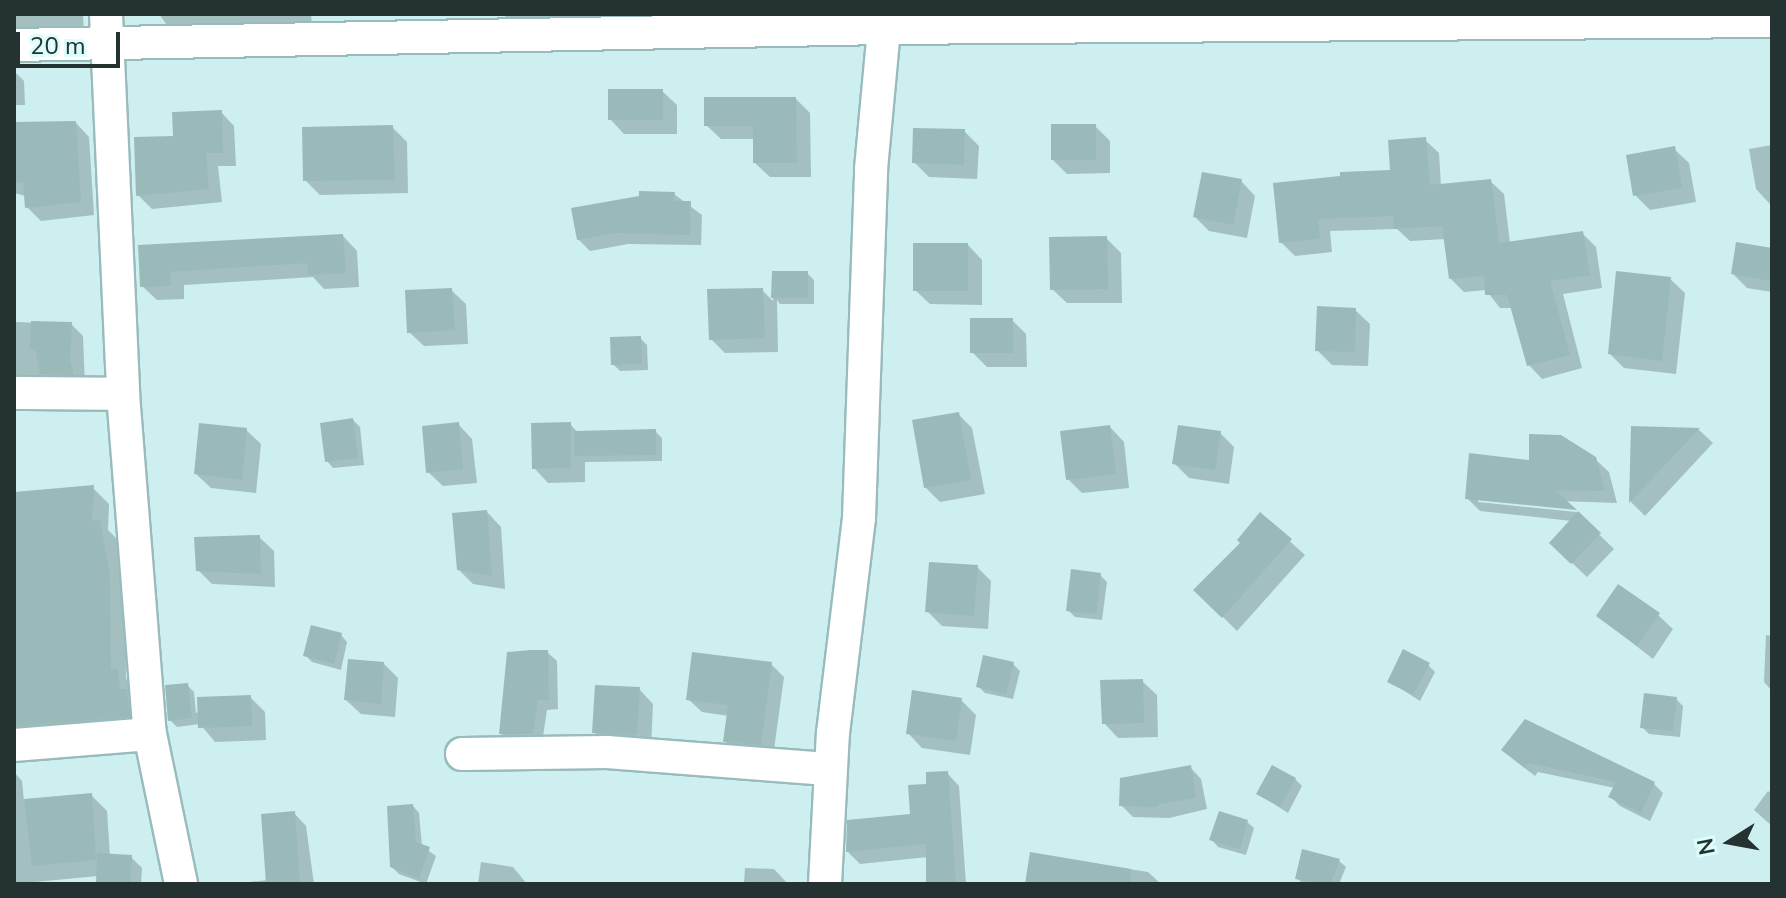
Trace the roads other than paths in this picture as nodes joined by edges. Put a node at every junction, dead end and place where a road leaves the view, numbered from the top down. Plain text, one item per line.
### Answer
1 (1772, 21) edge
2 (828, 22) edge
3 (107, 28) edge
4 (884, 28) junction
5 (14, 45) edge
6 (14, 393) edge
7 (123, 394) junction
8 (150, 734) junction
9 (14, 745) edge
10 (462, 754) dead end
11 (830, 769) junction
12 (181, 884) edge
13 (825, 884) edge

1 - 4 street
2 - 3 street
2 - 4 street
3 - 5 street
3 - 7 street
4 - 11 street
6 - 7 street
7 - 8 street
8 - 9 street
8 - 12 street
10 - 11 street
11 - 13 street

